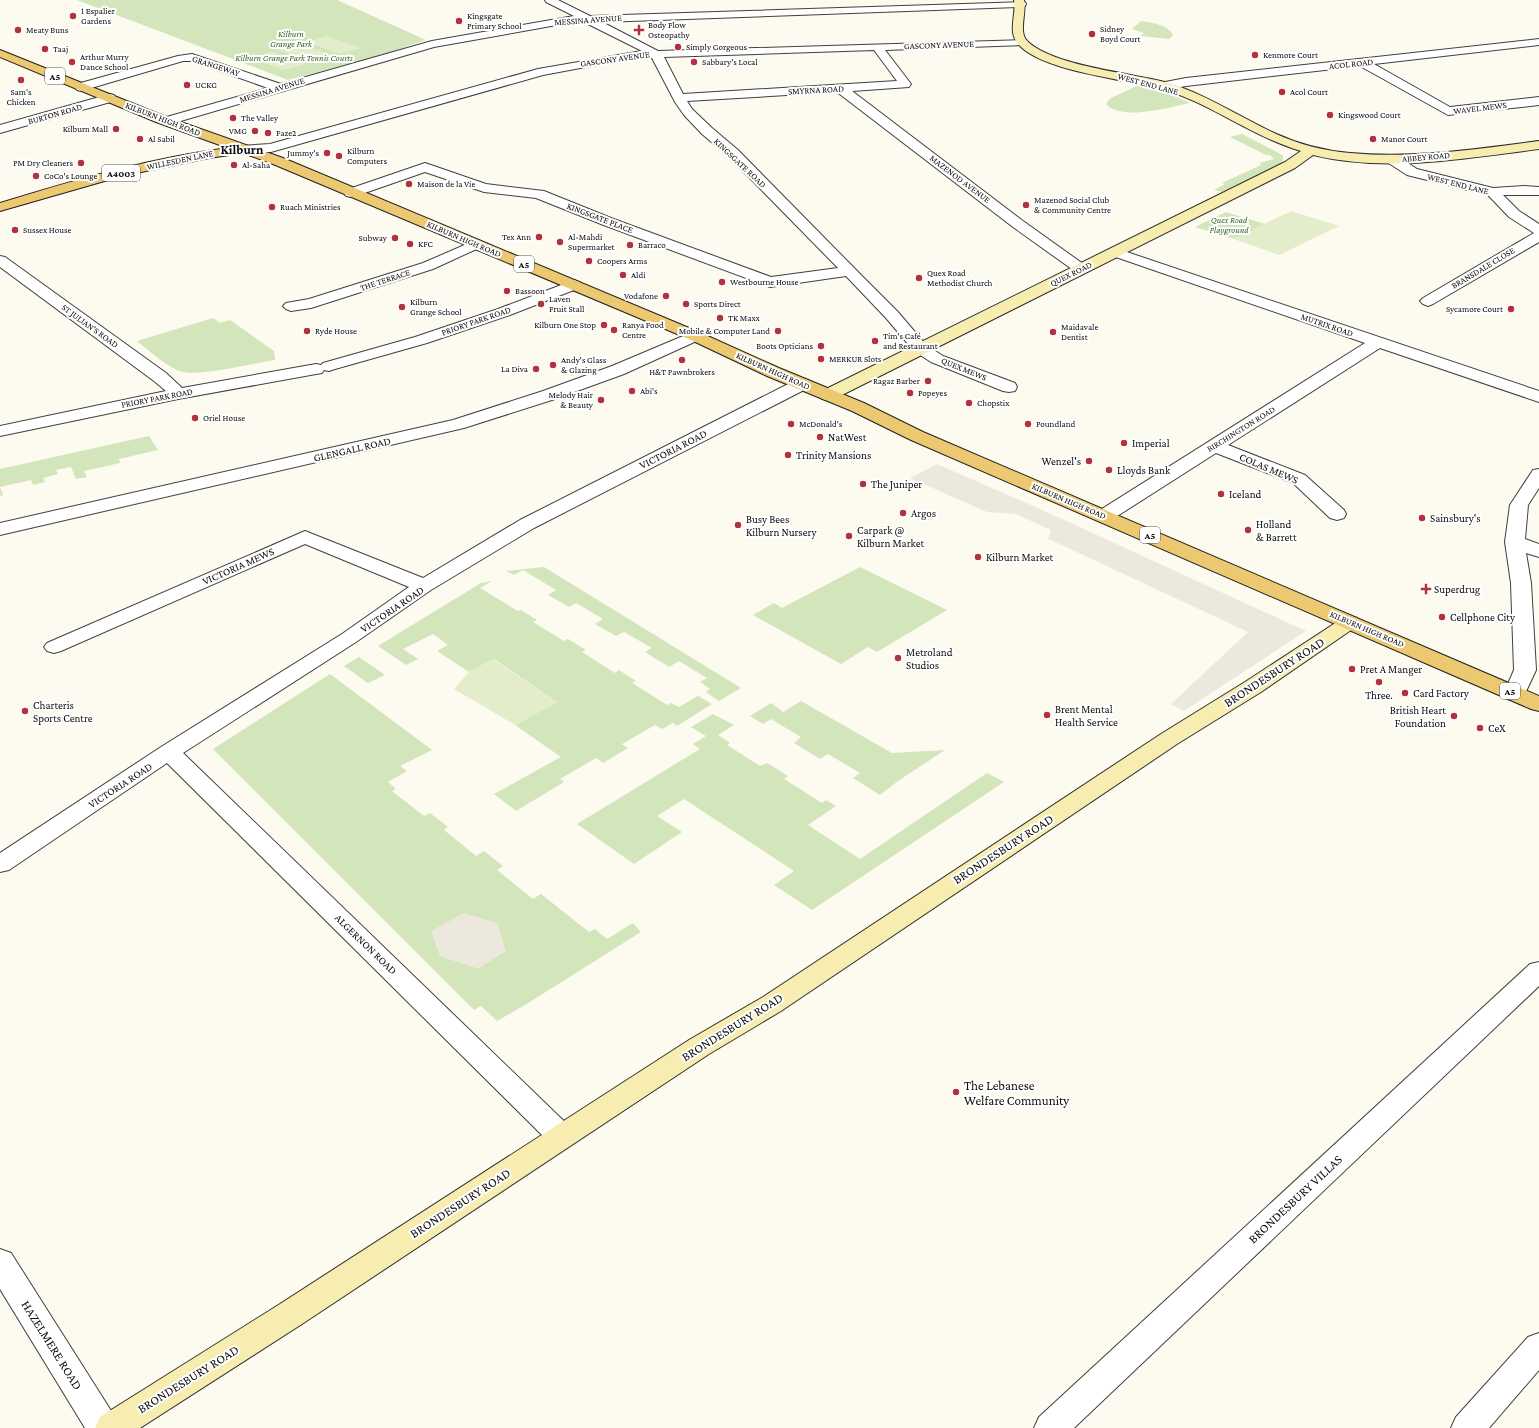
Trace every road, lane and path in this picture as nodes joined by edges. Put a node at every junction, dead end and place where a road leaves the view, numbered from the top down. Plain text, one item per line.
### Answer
1 (550, 0) edge
2 (1020, 2) edge
3 (586, 18) junction
4 (1022, 42) junction
5 (1539, 42) edge
6 (877, 47) junction
7 (0, 53) edge
8 (656, 54) junction
9 (1362, 62) junction
10 (1164, 86) junction
11 (81, 87) junction
12 (281, 88) junction
13 (840, 88) junction
14 (110, 98) junction
15 (680, 98) junction
16 (1539, 101) edge
17 (167, 121) junction
18 (0, 129) edge
19 (1539, 145) edge
20 (244, 149) junction
21 (1312, 150) junction
22 (1392, 159) junction
23 (1539, 191) edge
24 (1494, 192) junction
25 (351, 193) junction
26 (0, 207) edge
27 (1539, 230) edge
28 (1539, 236) edge
29 (476, 244) junction
30 (1114, 252) junction
31 (0, 260) edge
32 (1081, 269) junction
33 (850, 271) junction
34 (574, 285) junction
35 (1428, 301) dead end
36 (291, 306) dead end
37 (695, 336) junction
38 (1378, 342) junction
39 (920, 348) junction
40 (802, 384) junction
41 (1009, 387) dead end
42 (178, 394) junction
43 (828, 395) junction
44 (1539, 397) edge
45 (0, 431) edge
46 (1214, 446) junction
47 (1539, 474) edge
48 (1337, 514) dead end
49 (1104, 516) junction
50 (0, 529) edge
51 (1515, 542) junction
52 (1539, 551) edge
53 (424, 586) junction
54 (1350, 622) junction
55 (54, 647) dead end
56 (1515, 693) junction
57 (1539, 704) edge
58 (169, 752) junction
59 (0, 864) edge
60 (1539, 971) edge
61 (561, 1136) junction
62 (0, 1262) edge
63 (1539, 1347) edge
64 (103, 1428) edge
65 (112, 1428) edge
66 (1051, 1428) edge
67 (1468, 1428) edge

1 - 3 street
2 - 3 street, MESSINA AVENUE
2 - 4 main road
3 - 8 street
3 - 12 street, MESSINA AVENUE
4 - 6 street, GASCONY AVENUE
4 - 10 main road, WEST END LANE
5 - 9 street, ACOL ROAD
6 - 8 street, GASCONY AVENUE
6 - 13 street, SMYRNA ROAD
7 - 11 main road, KILBURN HIGH ROAD / A5
8 - 15 street, KINGSGATE ROAD
8 - 20 street, GASCONY AVENUE
9 - 10 street, ACOL ROAD
9 - 16 street, WAVEL MEWS
10 - 21 main road, WEST END LANE
11 - 12 street, GRANGEWAY
11 - 14 main road, KILBURN HIGH ROAD / A5
12 - 17 street, MESSINA AVENUE
13 - 15 street, SMYRNA ROAD
13 - 32 street, MAZENOD AVENUE
14 - 17 main road, KILBURN HIGH ROAD / A5
14 - 18 street, BURTON ROAD
15 - 33 street, KINGSGATE ROAD
17 - 20 main road, KILBURN HIGH ROAD / A5
19 - 22 main road, ABBEY ROAD
20 - 25 main road, KILBURN HIGH ROAD / A5
20 - 26 main road, WILLESDEN LANE / A4003
21 - 22 main road, ABBEY ROAD
21 - 30 main road, QUEX ROAD
22 - 24 street, WEST END LANE
23 - 24 street
24 - 27 street, WEST END LANE
25 - 29 main road, KILBURN HIGH ROAD / A5
25 - 33 street, KINGSGATE PLACE
28 - 35 street, BRANSDALE CLOSE
29 - 34 main road, KILBURN HIGH ROAD / A5
29 - 36 street, THE TERRACE
30 - 32 main road, QUEX ROAD
30 - 38 street, MUTRIX ROAD
31 - 42 street, ST JULIAN'S ROAD
32 - 39 main road, QUEX ROAD
33 - 39 street, KINGSGATE ROAD
34 - 37 main road, KILBURN HIGH ROAD / A5
34 - 42 street, PRIORY PARK ROAD
37 - 40 main road, KILBURN HIGH ROAD / A5
37 - 50 street, GLENGALL ROAD
38 - 44 street, MUTRIX ROAD
38 - 46 street, BIRCHINGTON ROAD
39 - 41 street, QUEX MEWS
39 - 43 main road, QUEX ROAD
40 - 43 main road, KILBURN HIGH ROAD / A5
40 - 53 street, VICTORIA ROAD
42 - 45 street, PRIORY PARK ROAD
43 - 49 main road, KILBURN HIGH ROAD / A5
46 - 48 street, COLAS MEWS
46 - 49 street, BIRCHINGTON ROAD
47 - 51 street
49 - 54 main road, KILBURN HIGH ROAD / A5
51 - 52 street
51 - 56 street
53 - 55 street, VICTORIA MEWS
53 - 58 street, VICTORIA ROAD
54 - 56 main road, KILBURN HIGH ROAD / A5
54 - 61 main road, BRONDESBURY ROAD
56 - 57 main road, KILBURN HIGH ROAD / A5
58 - 59 street, VICTORIA ROAD
58 - 61 street, ALGERNON ROAD
60 - 66 street, BRONDESBURY VILLAS
61 - 65 main road, BRONDESBURY ROAD
62 - 64 street, HAZELMERE ROAD
63 - 67 street

